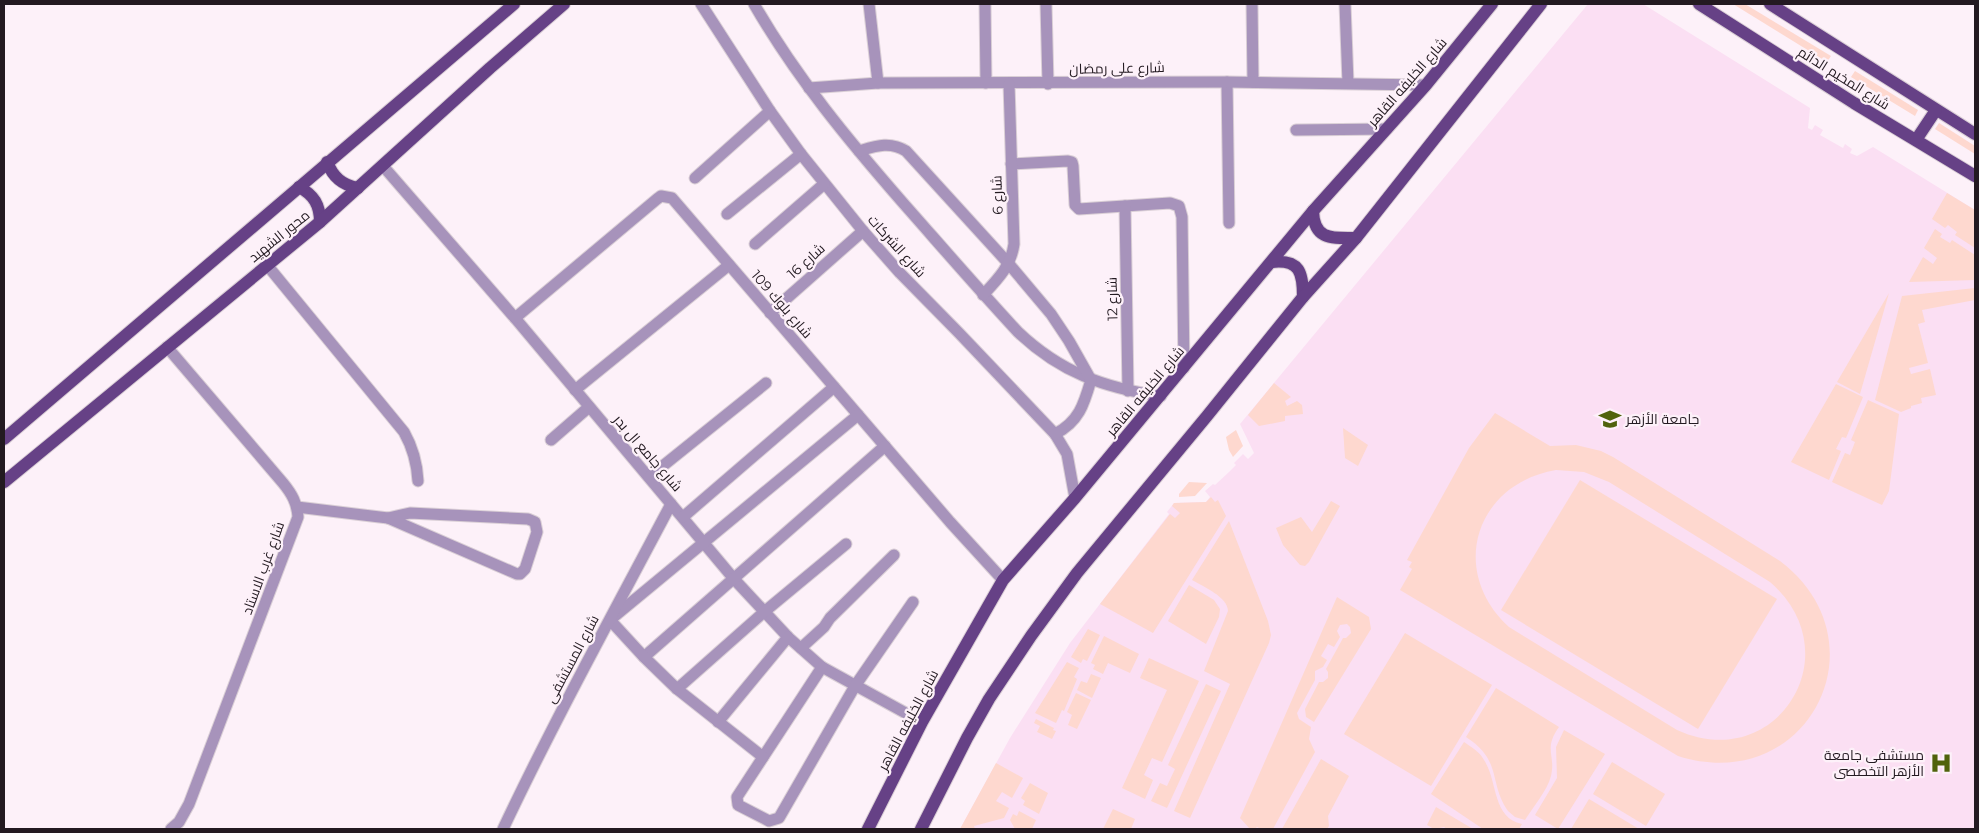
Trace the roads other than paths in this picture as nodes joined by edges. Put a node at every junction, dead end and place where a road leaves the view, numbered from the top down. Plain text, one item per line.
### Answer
1 (514, 4) edge
2 (564, 4) edge
3 (701, 4) edge
4 (754, 4) edge
5 (869, 4) edge
6 (985, 4) edge
7 (1046, 4) edge
8 (1252, 4) edge
9 (1345, 4) edge
10 (1492, 4) edge
11 (1541, 4) edge
12 (1699, 4) edge
13 (1770, 4) edge
14 (1227, 82) junction
15 (1253, 82) junction
16 (878, 83) junction
17 (986, 83) junction
18 (1348, 83) junction
19 (1009, 84) junction
20 (1048, 84) junction
21 (1426, 85) junction
22 (809, 88) junction
23 (1936, 110) junction
24 (770, 111) junction
25 (1387, 129) junction
26 (1296, 130) dead end
27 (1975, 134) edge
28 (1916, 140) junction
29 (859, 151) junction
30 (800, 154) junction
31 (328, 162) junction
32 (1011, 164) junction
33 (383, 166) junction
34 (1975, 176) edge
35 (696, 178) dead end
36 (824, 184) junction
37 (299, 187) junction
38 (358, 188) junction
39 (1125, 206) junction
40 (1313, 212) junction
41 (727, 214) dead end
42 (320, 222) junction
43 (1229, 223) dead end
44 (862, 230) junction
45 (1356, 238) junction
46 (755, 244) dead end
47 (1272, 262) junction
48 (1009, 264) junction
49 (267, 265) junction
50 (730, 265) junction
51 (983, 295) junction
52 (1302, 297) junction
53 (770, 313) junction
54 (514, 318) junction
55 (167, 346) junction
56 (1184, 368) junction
57 (1091, 380) junction
58 (766, 383) dead end
59 (834, 387) junction
60 (575, 390) junction
61 (1128, 391) junction
62 (1161, 396) junction
63 (589, 407) junction
64 (858, 415) junction
65 (1055, 434) junction
66 (4, 439) edge
67 (551, 440) dead end
68 (885, 446) junction
69 (649, 478) junction
70 (418, 481) dead end
71 (4, 482) edge
72 (1075, 498) junction
73 (672, 504) junction
74 (297, 507) junction
75 (683, 517) junction
76 (388, 518) junction
77 (704, 543) junction
78 (846, 544) dead end
79 (894, 555) dead end
80 (734, 579) junction
81 (1003, 580) junction
82 (913, 602) dead end
83 (764, 612) junction
84 (610, 620) junction
85 (788, 637) junction
86 (801, 648) junction
87 (644, 658) junction
88 (822, 667) junction
89 (855, 686) junction
90 (677, 689) junction
91 (718, 722) junction
92 (922, 722) junction
93 (763, 757) junction
94 (172, 829) edge
95 (502, 829) edge
96 (868, 829) edge
97 (921, 829) edge

1 - 31 main road, محور الشهيد
2 - 33 main road, محور الشهيد
3 - 24 street, شارع الشركات
4 - 22 street
5 - 16 street
6 - 17 street
7 - 20 street
8 - 15 street
9 - 18 street
10 - 21 main road, شارع الخليفه القاهر
11 - 45 main road
12 - 28 main road, شارع المخيم الدائم
13 - 23 main road, شارع المخيم الدائم
14 - 15 street, شارع على رمضان
14 - 20 street, شارع على رمضان
14 - 43 street
15 - 18 street, شارع على رمضان
16 - 17 street, شارع على رمضان
16 - 22 street, شارع على رمضان
17 - 19 street, شارع على رمضان
18 - 21 street, شارع على رمضان
19 - 20 street, شارع على رمضان
19 - 32 street, شارع 6
21 - 25 main road, شارع الخليفه القاهر
22 - 29 street
23 - 27 main road, شارع المخيم الدائم
23 - 28 main road
24 - 30 street, شارع الشركات
24 - 35 street
25 - 26 street
25 - 40 main road, شارع الخليفه القاهر
28 - 34 main road, شارع المخيم الدائم
29 - 48 street
29 - 51 street
30 - 36 street, شارع الشركات
30 - 41 street
31 - 37 main road, محور الشهيد
31 - 38 main road
32 - 39 street
32 - 48 street, شارع 6
33 - 38 main road, محور الشهيد
33 - 54 street, شارع جامع ال بدر
36 - 44 street, شارع الشركات
36 - 46 street
37 - 42 main road
37 - 66 main road, محور الشهيد
38 - 42 main road, محور الشهيد
39 - 56 street
39 - 61 street, شارع 12
40 - 45 main road
40 - 47 main road, شارع الخليفه القاهر
42 - 49 main road, محور الشهيد
44 - 53 street, شارع 16
44 - 65 street, شارع الشركات
45 - 52 main road
47 - 52 main road
47 - 56 main road, شارع الخليفه القاهر
48 - 51 street, شارع 6
48 - 57 street
49 - 55 main road, محور الشهيد
49 - 70 street
50 - 53 street, شارع بلوك 109
50 - 54 street, شارع بلوك 109
50 - 60 street
51 - 57 street
52 - 97 main road
53 - 59 street, شارع بلوك 109
54 - 60 street, شارع جامع ال بدر
55 - 71 main road, محور الشهيد
55 - 74 street, شارع غرب الاستاد
56 - 62 main road, شارع الخليفه القاهر
57 - 61 street
57 - 65 street
58 - 69 street
59 - 64 street, شارع بلوك 109
59 - 75 street
60 - 63 street, شارع جامع ال بدر
61 - 62 street
62 - 72 main road, شارع الخليفه القاهر
63 - 67 street
63 - 69 street, شارع جامع ال بدر
64 - 68 street, شارع بلوك 109
64 - 77 street
65 - 72 street, شارع الشركات
68 - 80 street
68 - 81 street, شارع بلوك 109
69 - 73 street, شارع جامع ال بدر
72 - 81 main road, شارع الخليفه القاهر
73 - 75 street, شارع جامع ال بدر
73 - 84 street, شارع المستشفى
74 - 76 street
74 - 94 street, شارع غرب الاستاد
75 - 77 street, شارع جامع ال بدر
76 - 76 street
77 - 80 street, شارع جامع ال بدر
77 - 84 street
78 - 83 street
79 - 86 street
80 - 83 street, شارع جامع ال بدر
80 - 87 street
81 - 92 main road, شارع الخليفه القاهر
82 - 89 street
83 - 85 street, شارع جامع ال بدر
83 - 90 street
84 - 87 street
84 - 95 street, شارع المستشفى
85 - 86 street, شارع جامع ال بدر
85 - 91 street
86 - 88 street, شارع جامع ال بدر
87 - 90 street
88 - 89 street, شارع جامع ال بدر
88 - 93 street
89 - 92 street, شارع جامع ال بدر
89 - 93 street
90 - 91 street
91 - 93 street
92 - 96 main road, شارع الخليفه القاهر

